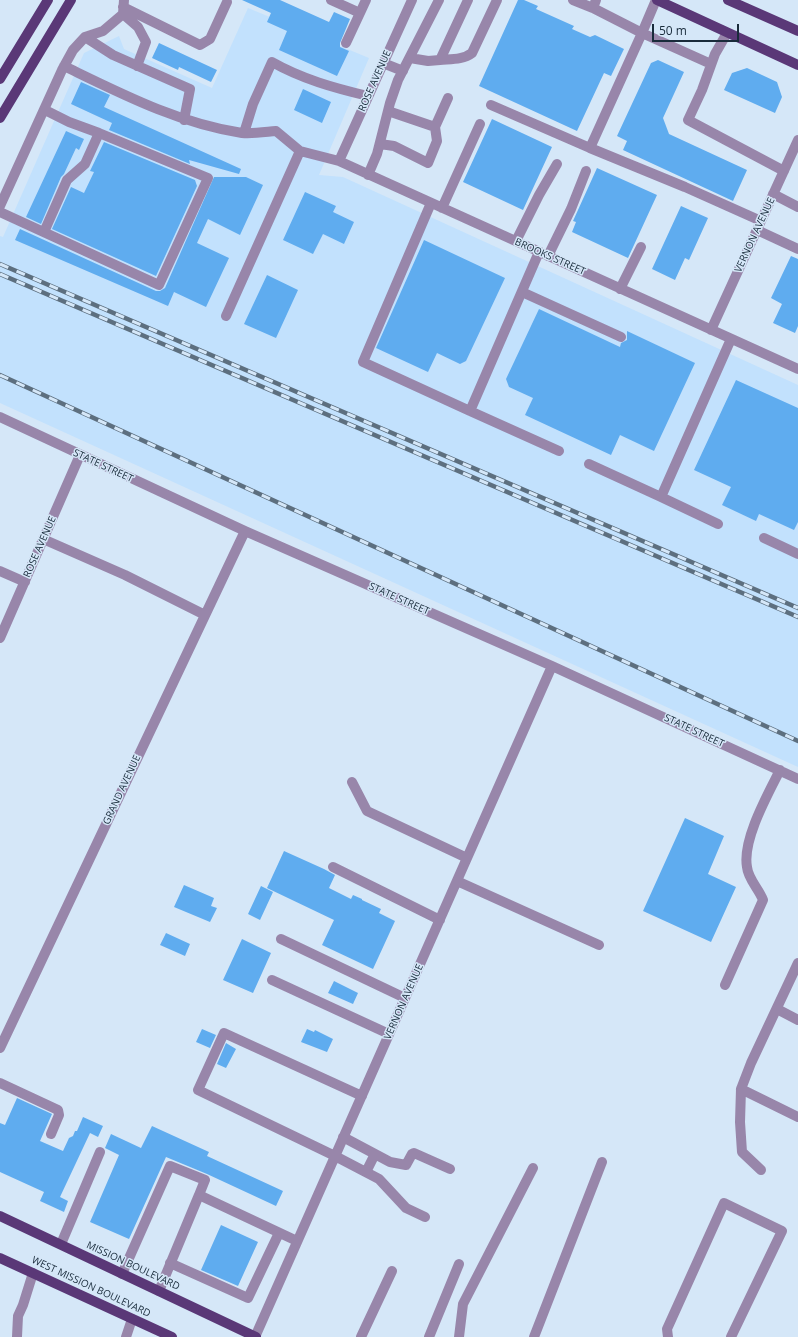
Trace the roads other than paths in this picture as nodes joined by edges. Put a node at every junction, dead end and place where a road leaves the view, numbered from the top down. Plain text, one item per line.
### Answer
1 (48, 0) edge
2 (71, 0) edge
3 (331, 0) edge
4 (366, 0) edge
5 (412, 0) edge
6 (439, 0) edge
7 (468, 0) edge
8 (497, 0) edge
9 (573, 0) edge
10 (656, 0) edge
11 (728, 0) edge
12 (228, 2) dead end
13 (595, 4) edge
14 (123, 7) edge
15 (360, 13) junction
16 (798, 31) edge
17 (642, 33) junction
18 (727, 33) junction
19 (85, 37) junction
20 (346, 43) dead end
21 (410, 58) junction
22 (440, 60) junction
23 (383, 63) junction
24 (711, 64) junction
25 (798, 65) edge
26 (64, 66) junction
27 (137, 66) junction
28 (403, 71) junction
29 (0, 79) edge
30 (368, 96) junction
31 (448, 98) dead end
32 (491, 105) dead end
33 (45, 110) junction
34 (388, 111) junction
35 (0, 118) edge
36 (184, 120) junction
37 (480, 124) dead end
38 (435, 127) junction
39 (99, 133) junction
40 (244, 133) junction
41 (798, 140) edge
42 (380, 144) junction
43 (590, 148) junction
44 (300, 151) junction
45 (338, 161) junction
46 (557, 164) dead end
47 (586, 171) dead end
48 (784, 171) junction
49 (368, 175) junction
50 (773, 194) junction
51 (431, 203) junction
52 (0, 206) edge
53 (798, 207) edge
54 (442, 208) junction
55 (0, 212) edge
56 (759, 226) junction
57 (44, 232) junction
58 (516, 242) junction
59 (641, 247) dead end
60 (798, 249) edge
61 (544, 254) junction
62 (620, 289) junction
63 (522, 292) junction
64 (226, 316) dead end
65 (712, 330) junction
66 (621, 337) dead end
67 (731, 339) junction
68 (798, 369) edge
69 (470, 411) junction
70 (0, 417) edge
71 (559, 451) dead end
72 (80, 455) junction
73 (589, 464) dead end
74 (661, 496) junction
75 (718, 524) dead end
76 (245, 531) junction
77 (764, 538) dead end
78 (43, 539) junction
79 (798, 554) edge
80 (0, 571) edge
81 (25, 582) junction
82 (205, 615) junction
83 (2, 627) edge
84 (0, 638) edge
85 (552, 666) junction
86 (780, 770) junction
87 (798, 779) edge
88 (352, 782) dead end
89 (467, 858) junction
90 (333, 867) dead end
91 (457, 881) junction
92 (440, 920) junction
93 (281, 939) dead end
94 (599, 945) dead end
95 (798, 963) edge
96 (272, 980) dead end
97 (725, 985) dead end
98 (405, 998) junction
99 (776, 1009) junction
100 (798, 1020) edge
101 (389, 1034) junction
102 (0, 1048) edge
103 (0, 1083) edge
104 (741, 1089) junction
105 (362, 1096) junction
106 (798, 1117) edge
107 (51, 1134) dead end
108 (344, 1137) junction
109 (100, 1152) dead end
110 (375, 1154) junction
111 (335, 1156) junction
112 (602, 1162) dead end
113 (533, 1168) dead end
114 (450, 1169) dead end
115 (761, 1170) dead end
116 (366, 1172) junction
117 (199, 1195) junction
118 (0, 1216) edge
119 (424, 1217) dead end
120 (278, 1232) junction
121 (298, 1241) junction
122 (61, 1244) junction
123 (0, 1258) edge
124 (170, 1263) junction
125 (459, 1264) dead end
126 (392, 1271) dead end
127 (33, 1273) junction
128 (122, 1274) junction
129 (159, 1291) junction
130 (132, 1319) junction
131 (17, 1337) edge
132 (126, 1337) edge
133 (172, 1337) edge
134 (255, 1337) edge
135 (361, 1337) edge
136 (429, 1337) edge
137 (459, 1337) edge
138 (534, 1337) edge
139 (668, 1337) edge
140 (731, 1337) edge

1 - 29 main road
2 - 35 main road
3 - 15 street
4 - 15 street
5 - 23 street, ROSE AVENUE
6 - 21 street
7 - 22 street
8 - 22 street
9 - 13 street
10 - 17 street
10 - 18 main road
11 - 16 main road
12 - 14 street
13 - 17 street
14 - 19 street
14 - 27 street
15 - 20 street
17 - 24 street
17 - 43 street
18 - 24 street
18 - 25 main road
19 - 26 street
19 - 27 street
21 - 22 street
21 - 28 street
23 - 28 street
23 - 30 street, ROSE AVENUE
24 - 48 street
26 - 33 street
26 - 36 street
27 - 36 street
28 - 34 street
30 - 40 street
30 - 45 street, ROSE AVENUE
31 - 38 street
32 - 43 street
33 - 39 street
33 - 52 street
34 - 38 street
34 - 42 street
36 - 40 street
37 - 54 street
38 - 42 street
39 - 57 street
39 - 57 street
40 - 44 street
41 - 48 street, VERNON AVENUE
42 - 49 street
43 - 56 street
44 - 45 street, BROOKS STREET
44 - 64 street
45 - 49 street, BROOKS STREET
46 - 58 street
47 - 61 street
48 - 50 street, VERNON AVENUE
49 - 51 street, BROOKS STREET
50 - 53 street
50 - 56 street, VERNON AVENUE
51 - 54 street, BROOKS STREET
51 - 69 street
54 - 58 street, BROOKS STREET
55 - 57 street
56 - 60 street
56 - 65 street, VERNON AVENUE
58 - 61 street, BROOKS STREET
59 - 62 street
61 - 62 street, BROOKS STREET
61 - 63 street
62 - 65 street, BROOKS STREET
63 - 66 street
63 - 69 street
65 - 67 street, BROOKS STREET
67 - 68 street, BROOKS STREET
67 - 74 street
69 - 71 street
70 - 72 street, STATE STREET
72 - 76 street, STATE STREET
72 - 78 street, ROSE AVENUE
73 - 74 street
74 - 75 street
76 - 82 street, GRAND AVENUE
76 - 85 street, STATE STREET
77 - 79 street
78 - 81 street, ROSE AVENUE
78 - 82 street
80 - 81 street
81 - 83 street, ROSE AVENUE
82 - 102 street, GRAND AVENUE
83 - 84 street, ROSE AVENUE
85 - 86 street, STATE STREET
85 - 89 street, VERNON AVENUE
86 - 87 street, STATE STREET
86 - 97 street
88 - 89 street
89 - 91 street, VERNON AVENUE
90 - 92 street
91 - 92 street, VERNON AVENUE
91 - 94 street
92 - 98 street, VERNON AVENUE
93 - 98 street
95 - 99 street
96 - 101 street
98 - 101 street, VERNON AVENUE
99 - 100 street
99 - 104 street
101 - 105 street, VERNON AVENUE
103 - 107 street
104 - 106 street
104 - 115 street
105 - 108 street, VERNON AVENUE
105 - 111 street
108 - 110 street
108 - 111 street, VERNON AVENUE
109 - 122 street
110 - 114 street
110 - 116 street
111 - 116 street
111 - 121 street, VERNON AVENUE
112 - 138 street
113 - 137 street
116 - 119 street
117 - 120 street
117 - 124 street
117 - 128 street
118 - 122 main road, MISSION BOULEVARD
120 - 121 street
120 - 124 street
121 - 134 street, VERNON AVENUE
122 - 128 main road, MISSION BOULEVARD
123 - 127 main road, WEST MISSION BOULEVARD
124 - 129 street
125 - 136 street
126 - 135 street
127 - 130 main road, WEST MISSION BOULEVARD
127 - 131 street
128 - 129 main road, MISSION BOULEVARD
129 - 134 main road, MISSION BOULEVARD
130 - 132 street
130 - 133 main road, WEST MISSION BOULEVARD
139 - 140 street

